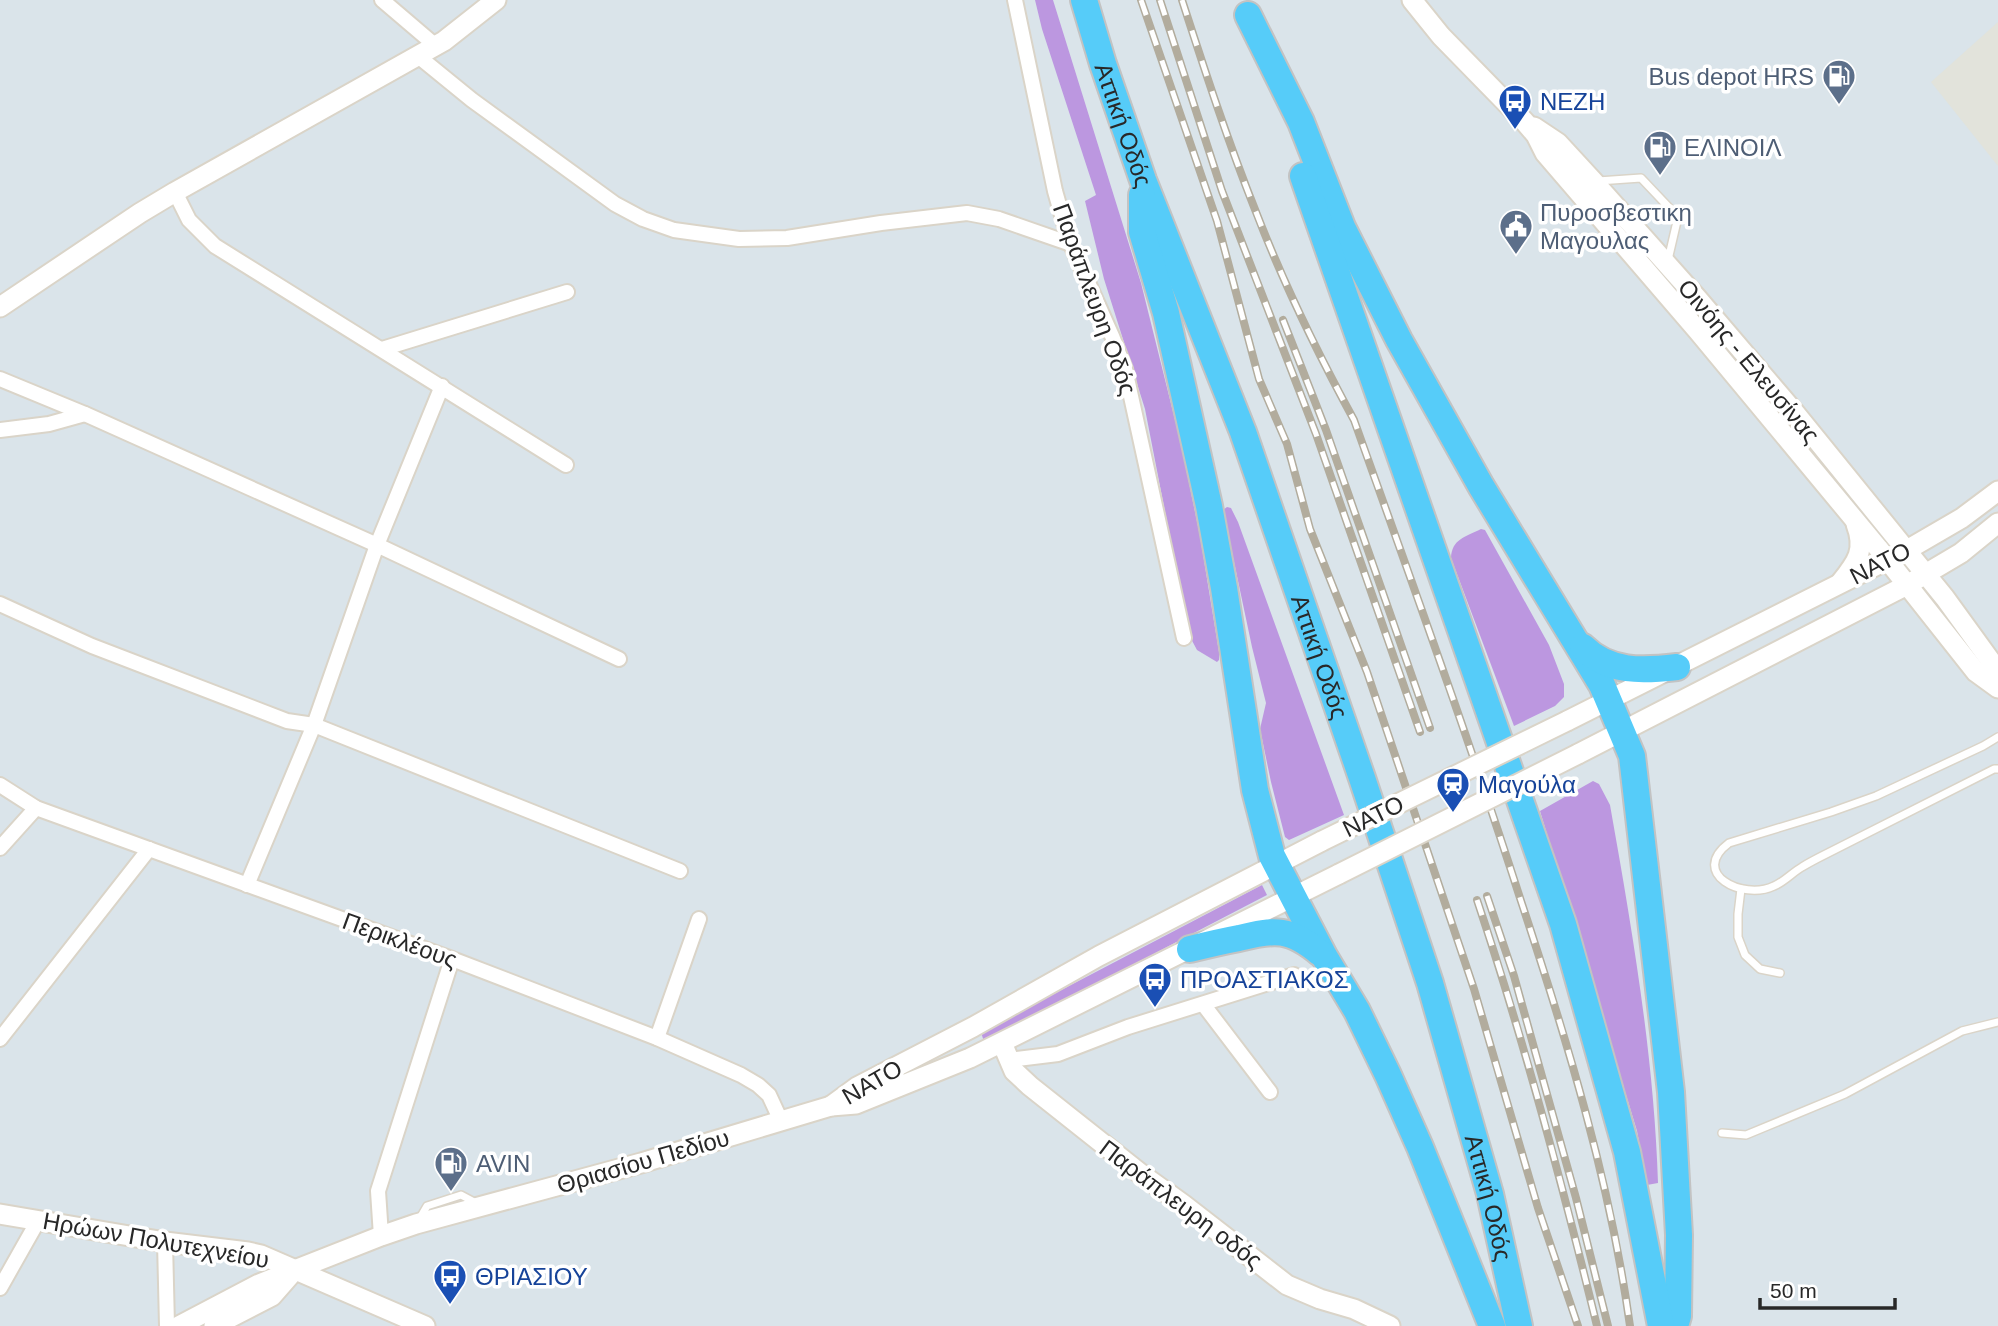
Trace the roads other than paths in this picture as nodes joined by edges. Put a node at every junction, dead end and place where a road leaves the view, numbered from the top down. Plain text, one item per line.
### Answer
1 (382, 0) edge
2 (496, 0) edge
3 (1015, 0) edge
4 (1084, 0) edge
5 (1412, 0) edge
6 (1245, 8) edge
7 (436, 46) junction
8 (418, 56) junction
9 (1524, 121) junction
10 (1143, 180) junction
11 (1593, 181) junction
12 (174, 192) junction
13 (1071, 244) junction
14 (1667, 265) junction
15 (567, 292) dead end
16 (0, 307) edge
17 (382, 349) junction
18 (0, 379) edge
19 (442, 387) junction
20 (85, 414) junction
21 (0, 430) edge
22 (566, 465) dead end
23 (1998, 491) edge
24 (1855, 520) junction
25 (1998, 523) edge
26 (377, 545) junction
27 (1907, 550) junction
28 (1888, 560) junction
29 (1925, 574) junction
30 (1907, 584) junction
31 (1838, 585) junction
32 (0, 604) edge
33 (1574, 637) junction
34 (1184, 638) dead end
35 (619, 659) dead end
36 (1676, 667) junction
37 (1998, 679) edge
38 (1998, 688) edge
39 (1610, 701) junction
40 (314, 725) junction
41 (1623, 732) junction
42 (1998, 737) edge
43 (1998, 769) edge
44 (0, 786) edge
45 (36, 808) junction
46 (0, 848) edge
47 (149, 849) junction
48 (1274, 864) junction
49 (680, 871) dead end
50 (247, 885) junction
51 (1741, 889) junction
52 (1292, 897) junction
53 (699, 919) dead end
54 (1190, 948) junction
55 (1324, 956) junction
56 (452, 959) junction
57 (1780, 973) dead end
58 (1294, 975) dead end
59 (1203, 1003) junction
60 (1998, 1022) edge
61 (657, 1038) junction
62 (0, 1039) edge
63 (1006, 1051) junction
64 (1270, 1092) dead end
65 (831, 1106) junction
66 (780, 1121) junction
67 (1722, 1133) dead end
68 (0, 1214) edge
69 (39, 1219) junction
70 (381, 1236) junction
71 (165, 1242) junction
72 (296, 1269) junction
73 (0, 1288) edge
74 (167, 1326) edge
75 (179, 1326) edge
76 (214, 1326) edge
77 (425, 1326) edge
78 (1390, 1326) edge
79 (1492, 1326) edge
80 (1519, 1326) edge
81 (1661, 1326) edge
82 (1675, 1326) edge

1 - 7 street
2 - 7 main road
3 - 13 street, Παράπλευρη Οδός
4 - 10 highway, Αττική Οδός
5 - 9 main road, Οινόης - Ελευσίνας
6 - 33 highway
6 - 81 highway
7 - 8 main road
8 - 12 main road
8 - 13 street
9 - 11 main road, Οινόης - Ελευσίνας
9 - 24 main road, Οινόης - Ελευσίνας
10 - 48 highway
10 - 80 highway, Αττική Οδός
11 - 14 main road, Οινόης - Ελευσίνας
11 - 14 lane
12 - 16 main road
12 - 17 street
13 - 34 street, Παράπλευρη Οδός
14 - 27 main road, Οινόης - Ελευσίνας
15 - 17 street
17 - 19 street
18 - 20 street
19 - 22 street
19 - 26 street
20 - 21 street
20 - 26 street
23 - 27 main road, ΝΑΤΟ
24 - 28 main road, Οινόης - Ελευσίνας
24 - 31 main road
25 - 29 main road, ΝΑΤΟ
26 - 35 street
26 - 40 street
27 - 28 main road, ΝΑΤΟ
27 - 29 main road, Οινόης - Ελευσίνας
28 - 30 main road, Οινόης - Ελευσίνας
28 - 31 main road, ΝΑΤΟ
29 - 30 main road, ΝΑΤΟ
29 - 37 main road, Οινόης - Ελευσίνας
30 - 38 main road, Οινόης - Ελευσίνας
30 - 41 main road, ΝΑΤΟ
31 - 36 main road, ΝΑΤΟ
32 - 40 street
33 - 36 highway
33 - 39 highway
36 - 39 main road, ΝΑΤΟ
39 - 41 highway
39 - 48 main road, ΝΑΤΟ, bridge
40 - 49 street
40 - 50 street
41 - 52 main road, ΝΑΤΟ, bridge
41 - 82 highway
42 - 51 lane
43 - 51 lane
44 - 45 street, Περικλέους
45 - 46 street
45 - 47 street, Περικλέους
47 - 50 street, Περικλέους
47 - 62 street
48 - 52 highway
48 - 65 main road, ΝΑΤΟ
50 - 56 street, Περικλέους
51 - 57 lane
52 - 54 main road, ΝΑΤΟ
52 - 55 highway
53 - 61 street
54 - 55 highway
54 - 63 main road, ΝΑΤΟ
55 - 79 highway
56 - 61 street, Περικλέους
56 - 70 street
58 - 59 street
59 - 63 street
59 - 64 street
60 - 67 lane
61 - 66 street, Περικλέους
63 - 65 main road, ΝΑΤΟ
63 - 78 main road, Παράπλευρη οδός
65 - 66 main road, Θριασίου Πεδίου
66 - 70 main road, Θριασίου Πεδίου
68 - 69 main road, Ηρώων Πολυτεχνείου
69 - 71 main road, Ηρώων Πολυτεχνείου
69 - 73 street
70 - 72 main road, Θριασίου Πεδίου
71 - 72 main road, Ηρώων Πολυτεχνείου
71 - 74 street
72 - 75 main road, Θριασίου Πεδίου
72 - 76 main road, Θριασίου Πεδίου
72 - 77 main road, Ηρώων Πολυτεχνείου

